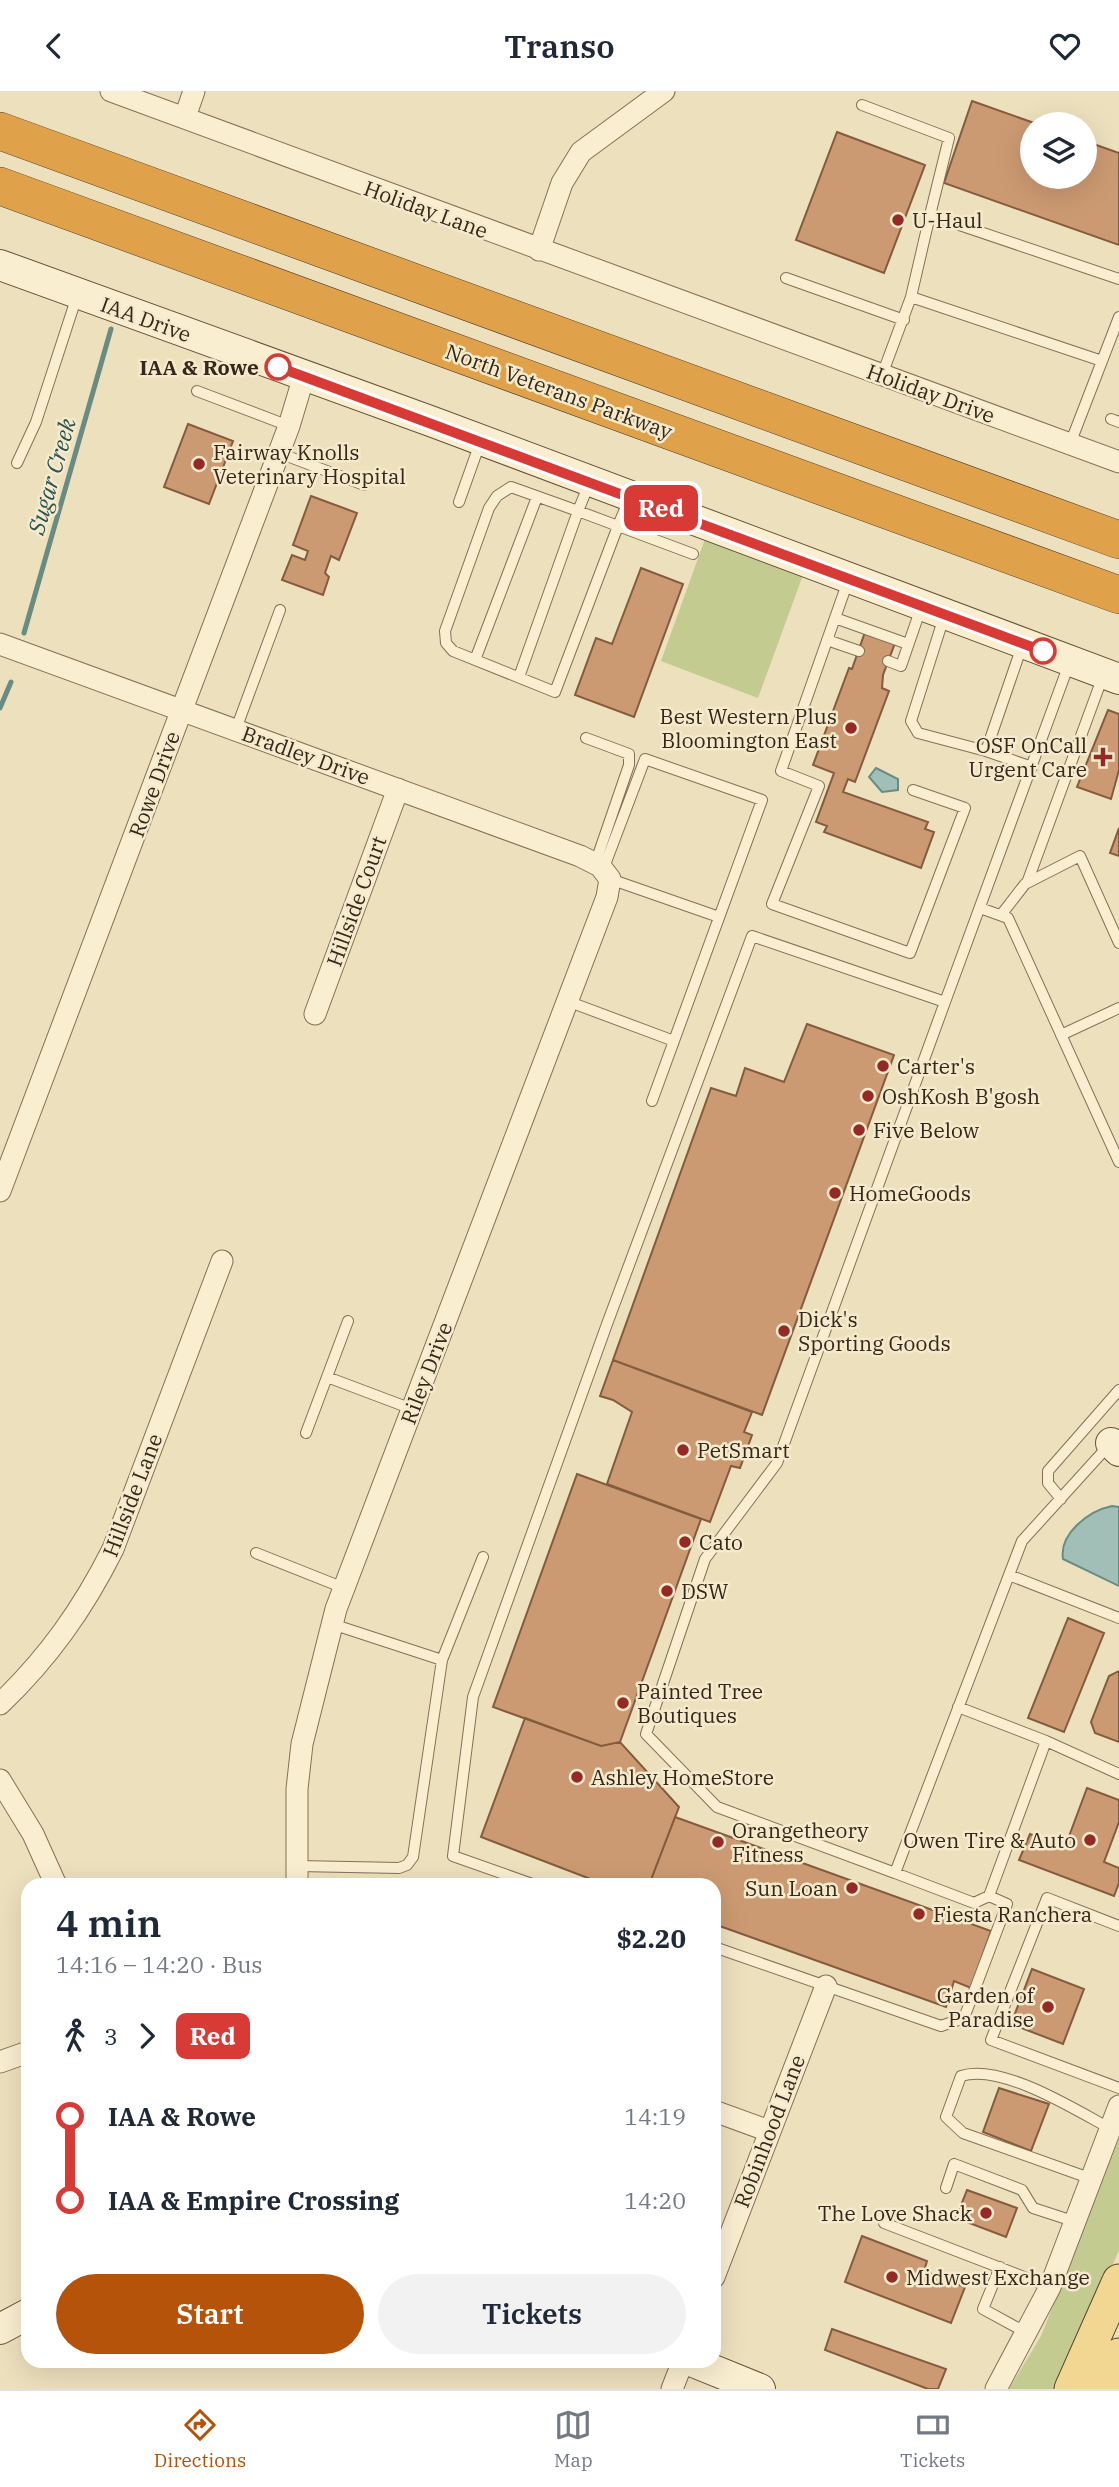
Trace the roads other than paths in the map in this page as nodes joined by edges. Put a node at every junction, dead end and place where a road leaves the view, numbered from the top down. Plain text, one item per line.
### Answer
1 (111, 91) edge
2 (194, 91) edge
3 (663, 91) edge
4 (862, 106) dead end
5 (185, 117) junction
6 (0, 131) edge
7 (0, 186) edge
8 (930, 215) junction
9 (539, 250) junction
10 (0, 265) edge
11 (786, 278) dead end
12 (1119, 279) edge
13 (77, 294) junction
14 (911, 297) junction
15 (1119, 317) edge
16 (904, 320) junction
17 (743, 324) joint
18 (1102, 361) junction
19 (882, 375) junction
20 (304, 376) junction
21 (197, 391) dead end
22 (289, 426) junction
23 (481, 440) junction
24 (1069, 444) junction
25 (279, 453) junction
26 (1119, 462) edge
27 (17, 463) dead end
28 (590, 481) junction
29 (364, 485) dead end
30 (630, 496) junction
31 (537, 497) junction
32 (459, 502) dead end
33 (578, 511) junction
34 (618, 526) junction
35 (1119, 540) edge
36 (693, 554) dead end
37 (849, 578) junction
38 (1119, 595) edge
39 (280, 610) dead end
40 (934, 610) junction
41 (835, 618) junction
42 (827, 640) junction
43 (1023, 643) junction
44 (0, 644) edge
45 (908, 645) junction
46 (859, 651) dead end
47 (475, 660) junction
48 (888, 661) dead end
49 (1071, 661) junction
50 (1111, 676) edge
51 (519, 677) junction
52 (181, 709) junction
53 (236, 729) junction
54 (586, 737) dead end
55 (986, 751) junction
56 (1032, 767) junction
57 (398, 789) junction
58 (913, 790) dead end
59 (604, 872) junction
60 (1027, 883) junction
61 (979, 908) junction
62 (1001, 915) junction
63 (719, 917) junction
64 (1119, 943) edge
65 (567, 1001) junction
66 (945, 1002) junction
67 (1119, 1007) edge
68 (315, 1014) dead end
69 (1061, 1035) junction
70 (674, 1041) junction
71 (652, 1101) dead end
72 (1119, 1163) edge
73 (0, 1191) edge
74 (222, 1261) dead end
75 (348, 1321) dead end
76 (327, 1377) junction
77 (1119, 1390) edge
78 (412, 1409) junction
79 (306, 1433) dead end
80 (1116, 1443) edge
81 (1061, 1499) junction
82 (256, 1553) dead end
83 (483, 1557) dead end
84 (1009, 1575) junction
85 (344, 1588) junction
86 (1119, 1618) edge
87 (332, 1624) junction
88 (442, 1660) junction
89 (0, 1704) edge
90 (958, 1707) junction
91 (1046, 1741) junction
92 (1119, 1774) edge
93 (0, 1780) edge
94 (895, 1873) junction
95 (298, 1875) edge
96 (53, 1878) edge
97 (515, 1878) edge
98 (989, 1896) junction
99 (1119, 1926) edge
100 (721, 1949) edge
101 (826, 1986) junction
102 (21, 2054) edge
103 (0, 2062) edge
104 (1119, 2088) edge
105 (1119, 2106) edge
106 (721, 2114) edge
107 (1111, 2129) junction
108 (768, 2131) junction
109 (1092, 2179) junction
110 (946, 2188) dead end
111 (1076, 2222) junction
112 (884, 2223) dead end
113 (721, 2258) edge
114 (1000, 2267) junction
115 (1119, 2281) edge
116 (1050, 2287) junction
117 (21, 2318) edge
118 (0, 2329) edge
119 (1028, 2333) junction
120 (1119, 2355) edge
121 (680, 2368) edge
122 (708, 2368) edge
123 (672, 2389) edge
124 (760, 2389) edge
125 (996, 2389) edge
126 (1071, 2389) edge
127 (1104, 2389) edge

1 - 5 street, Holiday Lane
2 - 5 street
3 - 9 street
4 - 8 lane
5 - 9 street, Holiday Lane
6 - 35 highway
7 - 38 highway, North Veterans Parkway
8 - 12 lane
8 - 14 lane
9 - 17 street, Holiday Lane
10 - 13 street, IAA Drive
11 - 16 lane
13 - 20 street, IAA Drive
13 - 27 lane
14 - 16 lane
14 - 18 lane
15 - 18 lane
16 - 19 lane
17 - 19 street, Holiday Drive
18 - 24 lane
19 - 24 street, Holiday Drive
20 - 22 street, Rowe Drive
20 - 23 street, IAA Drive
21 - 22 lane
22 - 25 street, Rowe Drive
23 - 28 street, IAA Drive
23 - 32 lane
24 - 26 street, Holiday Drive
25 - 29 lane
25 - 52 street, Rowe Drive
28 - 30 street, IAA Drive
28 - 33 lane
30 - 34 lane
30 - 37 street, IAA Drive
31 - 33 lane
31 - 47 lane
31 - 47 lane
33 - 34 lane
33 - 51 lane
34 - 36 lane
34 - 51 lane
37 - 40 street, IAA Drive
37 - 41 lane
39 - 53 lane
40 - 43 street, IAA Drive
40 - 45 lane
40 - 55 lane
41 - 42 lane
41 - 45 lane
42 - 46 lane
42 - 58 lane
43 - 49 street, IAA Drive
43 - 55 lane
44 - 52 street, Bradley Drive
45 - 48 lane
47 - 51 lane
49 - 50 street, IAA Drive
49 - 56 lane
50 - 60 lane
52 - 53 street, Bradley Drive
52 - 73 street, Rowe Drive
53 - 57 street, Bradley Drive
54 - 59 lane
55 - 56 lane
56 - 61 lane
57 - 59 street, Bradley Drive
57 - 68 street, Hillside Court
59 - 63 lane
59 - 63 lane
59 - 65 street, Riley Drive
60 - 62 lane
60 - 64 lane
61 - 62 lane
61 - 66 lane
62 - 69 lane
63 - 70 lane
65 - 70 lane
65 - 78 street, Riley Drive
66 - 94 lane
66 - 97 lane
67 - 69 lane
69 - 72 lane
70 - 71 lane
74 - 89 street, Hillside Lane
75 - 76 lane
76 - 78 lane
76 - 79 lane
77 - 81 lane
78 - 85 street, Riley Drive
80 - 81 lane
81 - 84 lane
82 - 85 lane
83 - 88 lane
84 - 86 lane
84 - 90 lane
85 - 87 street, Riley Drive
87 - 88 lane
87 - 95 street, Riley Drive
88 - 95 lane
90 - 91 lane
90 - 94 lane
91 - 92 lane
91 - 98 lane
93 - 96 street
94 - 98 lane
98 - 101 lane
99 - 104 lane
100 - 101 lane
101 - 108 street, Robinhood Lane
102 - 103 street
105 - 107 street
106 - 108 street
107 - 109 street
107 - 109 lane
108 - 113 street, Robinhood Lane
109 - 111 street
110 - 111 lane
111 - 116 street
112 - 114 lane
114 - 116 lane
114 - 119 lane
115 - 126 main road
116 - 119 street
117 - 118 street
119 - 125 street
120 - 127 main road
121 - 123 street
122 - 124 street

